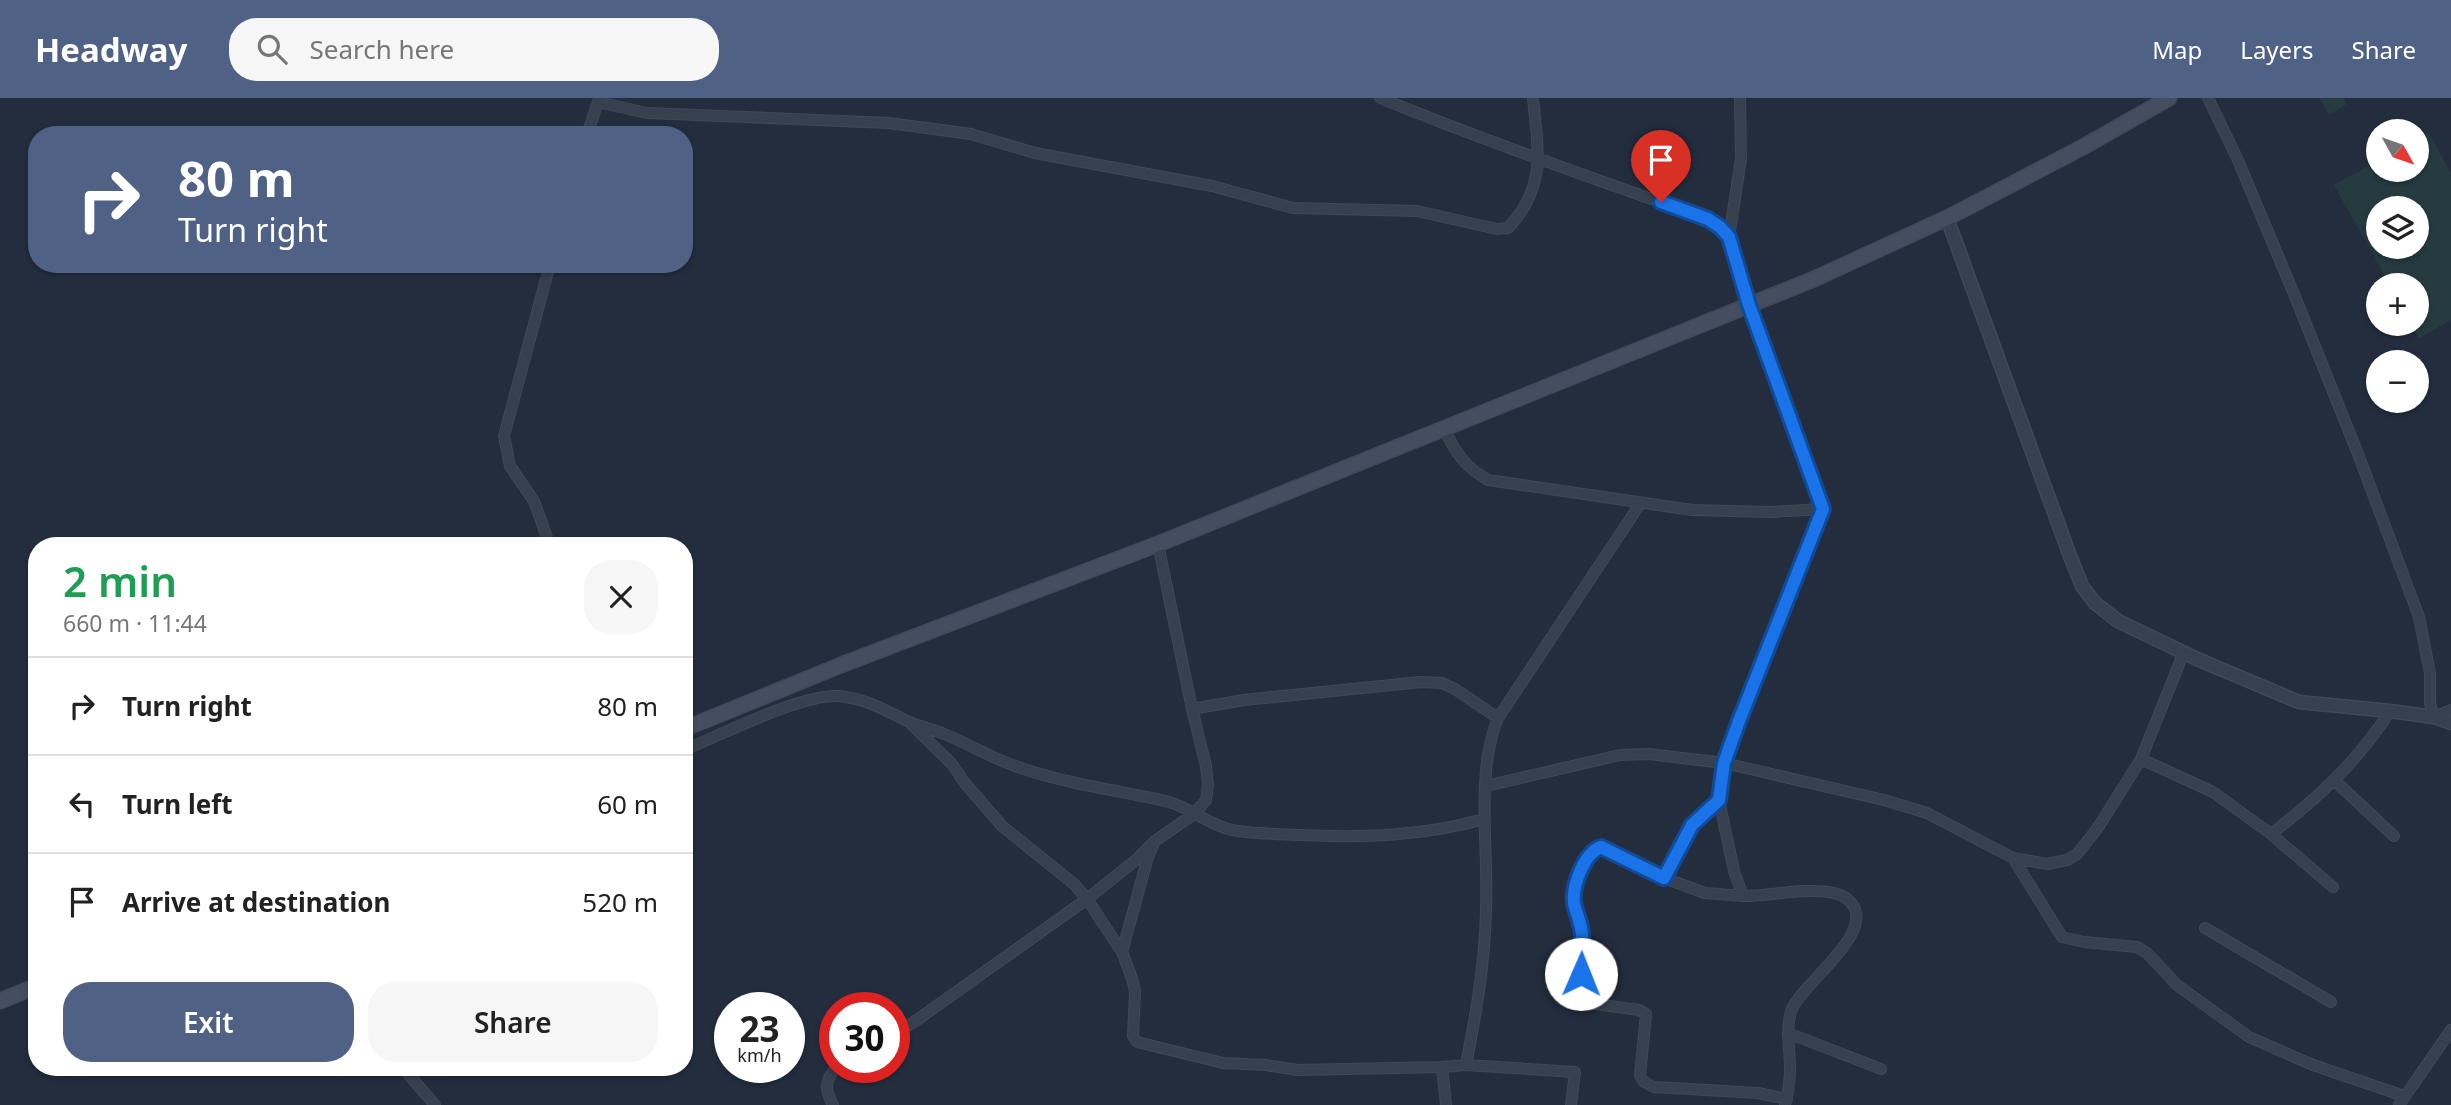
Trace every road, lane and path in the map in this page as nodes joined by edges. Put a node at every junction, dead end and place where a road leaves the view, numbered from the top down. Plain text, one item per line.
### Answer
1 (1380, 98) edge
2 (1533, 98) edge
3 (1740, 98) edge
4 (2169, 98) edge
5 (2208, 98) edge
6 (599, 100) edge
7 (2153, 102) edge
8 (590, 126) edge
9 (1538, 157) junction
10 (1947, 218) junction
11 (1729, 237) junction
12 (548, 273) edge
13 (1749, 305) junction
14 (1443, 428) junction
15 (1640, 503) junction
16 (1823, 509) junction
17 (547, 537) edge
18 (1158, 544) junction
19 (2184, 652) junction
20 (1192, 709) junction
21 (2451, 710) edge
22 (2390, 711) junction
23 (1498, 718) junction
24 (2434, 718) junction
25 (909, 722) junction
26 (2451, 723) edge
27 (693, 725) edge
28 (693, 746) edge
29 (2141, 759) junction
30 (1724, 763) junction
31 (2335, 781) junction
32 (1486, 786) junction
33 (1719, 800) junction
34 (1194, 814) junction
35 (1484, 819) junction
36 (2271, 834) junction
37 (2394, 836) dead end
38 (1155, 841) junction
39 (2013, 858) junction
40 (1664, 878) junction
41 (2333, 887) dead end
42 (1743, 896) junction
43 (1087, 899) junction
44 (2205, 928) dead end
45 (1122, 952) junction
46 (28, 990) edge
47 (0, 1001) edge
48 (2331, 1002) dead end
49 (910, 1024) edge
50 (2451, 1030) edge
51 (1788, 1033) junction
52 (1466, 1065) junction
53 (1442, 1068) junction
54 (1881, 1069) dead end
55 (410, 1076) edge
56 (827, 1083) edge
57 (2402, 1101) edge
58 (1786, 1102) edge
59 (435, 1105) edge
60 (833, 1105) edge
61 (1447, 1105) edge
62 (1571, 1105) edge

1 - 9 street
2 - 9 street
3 - 11 street
4 - 7 main road
5 - 24 street
6 - 8 street
6 - 9 street
7 - 10 main road
9 - 11 street
10 - 13 main road
10 - 19 street
11 - 13 street
12 - 17 street
13 - 14 main road
13 - 16 street
14 - 15 street
14 - 18 main road
15 - 16 street
15 - 23 street
16 - 30 street
18 - 20 street
18 - 27 main road
19 - 22 street
19 - 29 street
20 - 23 street
20 - 34 street
21 - 24 street
22 - 24 street
22 - 31 street
23 - 32 street
24 - 26 street
25 - 28 street
25 - 34 street
25 - 43 street
29 - 36 street
29 - 39 street
30 - 32 street
30 - 33 street
30 - 39 street
31 - 36 street
31 - 37 street
32 - 35 street
33 - 40 street
33 - 42 street
34 - 35 street
34 - 38 street
35 - 52 street
36 - 41 street
38 - 43 street
38 - 45 street
39 - 57 street
40 - 42 street
40 - 58 street
42 - 51 street
43 - 45 street
43 - 49 street
44 - 48 street
45 - 53 street
46 - 47 main road
50 - 57 street
51 - 54 street
51 - 58 street
52 - 53 street
52 - 62 street
53 - 61 street
55 - 59 street
56 - 60 street

